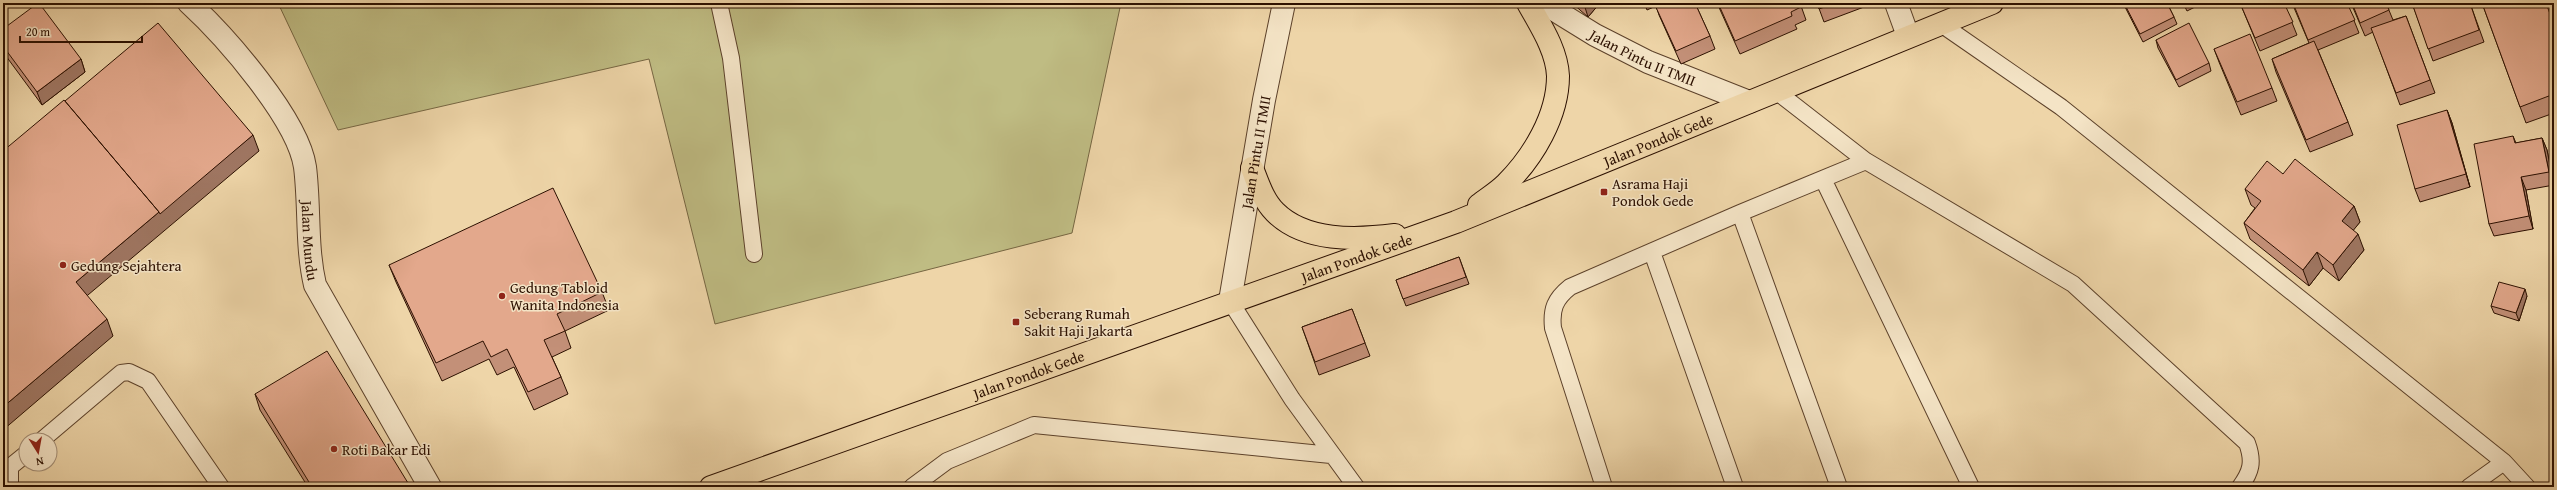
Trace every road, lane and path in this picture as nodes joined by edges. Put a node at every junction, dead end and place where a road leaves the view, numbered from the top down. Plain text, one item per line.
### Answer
1 (189, 3) edge
2 (719, 3) edge
3 (1284, 3) edge
4 (1528, 3) edge
5 (1542, 3) edge
6 (1896, 3) edge
7 (1992, 3) edge
8 (1941, 24) junction
9 (1908, 36) junction
10 (1776, 91) junction
11 (1749, 102) junction
12 (1866, 161) junction
13 (1252, 168) junction
14 (1823, 178) junction
15 (1740, 213) junction
16 (1446, 226) junction
17 (1652, 252) junction
18 (754, 254) dead end
19 (1230, 301) junction
20 (51, 432) edge
21 (1331, 455) junction
22 (18, 460) edge
23 (2504, 462) junction
24 (10, 487) edge
25 (221, 487) edge
26 (430, 487) edge
27 (711, 487) edge
28 (912, 487) edge
29 (1356, 487) edge
30 (1604, 487) edge
31 (1735, 487) edge
32 (1839, 487) edge
33 (1971, 487) edge
34 (2240, 487) edge
35 (2469, 487) edge
36 (2527, 487) edge

1 - 26 street, Jalan Mundu
2 - 18 lane
3 - 13 street, Jalan Pintu II TMII
4 - 16 main road
5 - 11 street, Jalan Pintu II TMII
6 - 9 street
7 - 8 main road, Jalan Pondok Gede
8 - 9 main road, Jalan Pondok Gede
8 - 23 lane
9 - 10 main road, Jalan Pondok Gede
10 - 11 main road, Jalan Pondok Gede
10 - 12 lane
11 - 16 main road, Jalan Pondok Gede
12 - 14 lane
12 - 34 lane
13 - 16 main road
13 - 19 street, Jalan Pintu II TMII
14 - 15 lane
14 - 33 lane
15 - 17 lane
15 - 32 lane
16 - 19 main road, Jalan Pondok Gede
17 - 30 lane
17 - 31 lane
19 - 21 lane
19 - 27 main road, Jalan Pondok Gede
20 - 25 lane
21 - 28 lane
21 - 29 lane
22 - 24 lane
23 - 35 lane
23 - 36 lane

